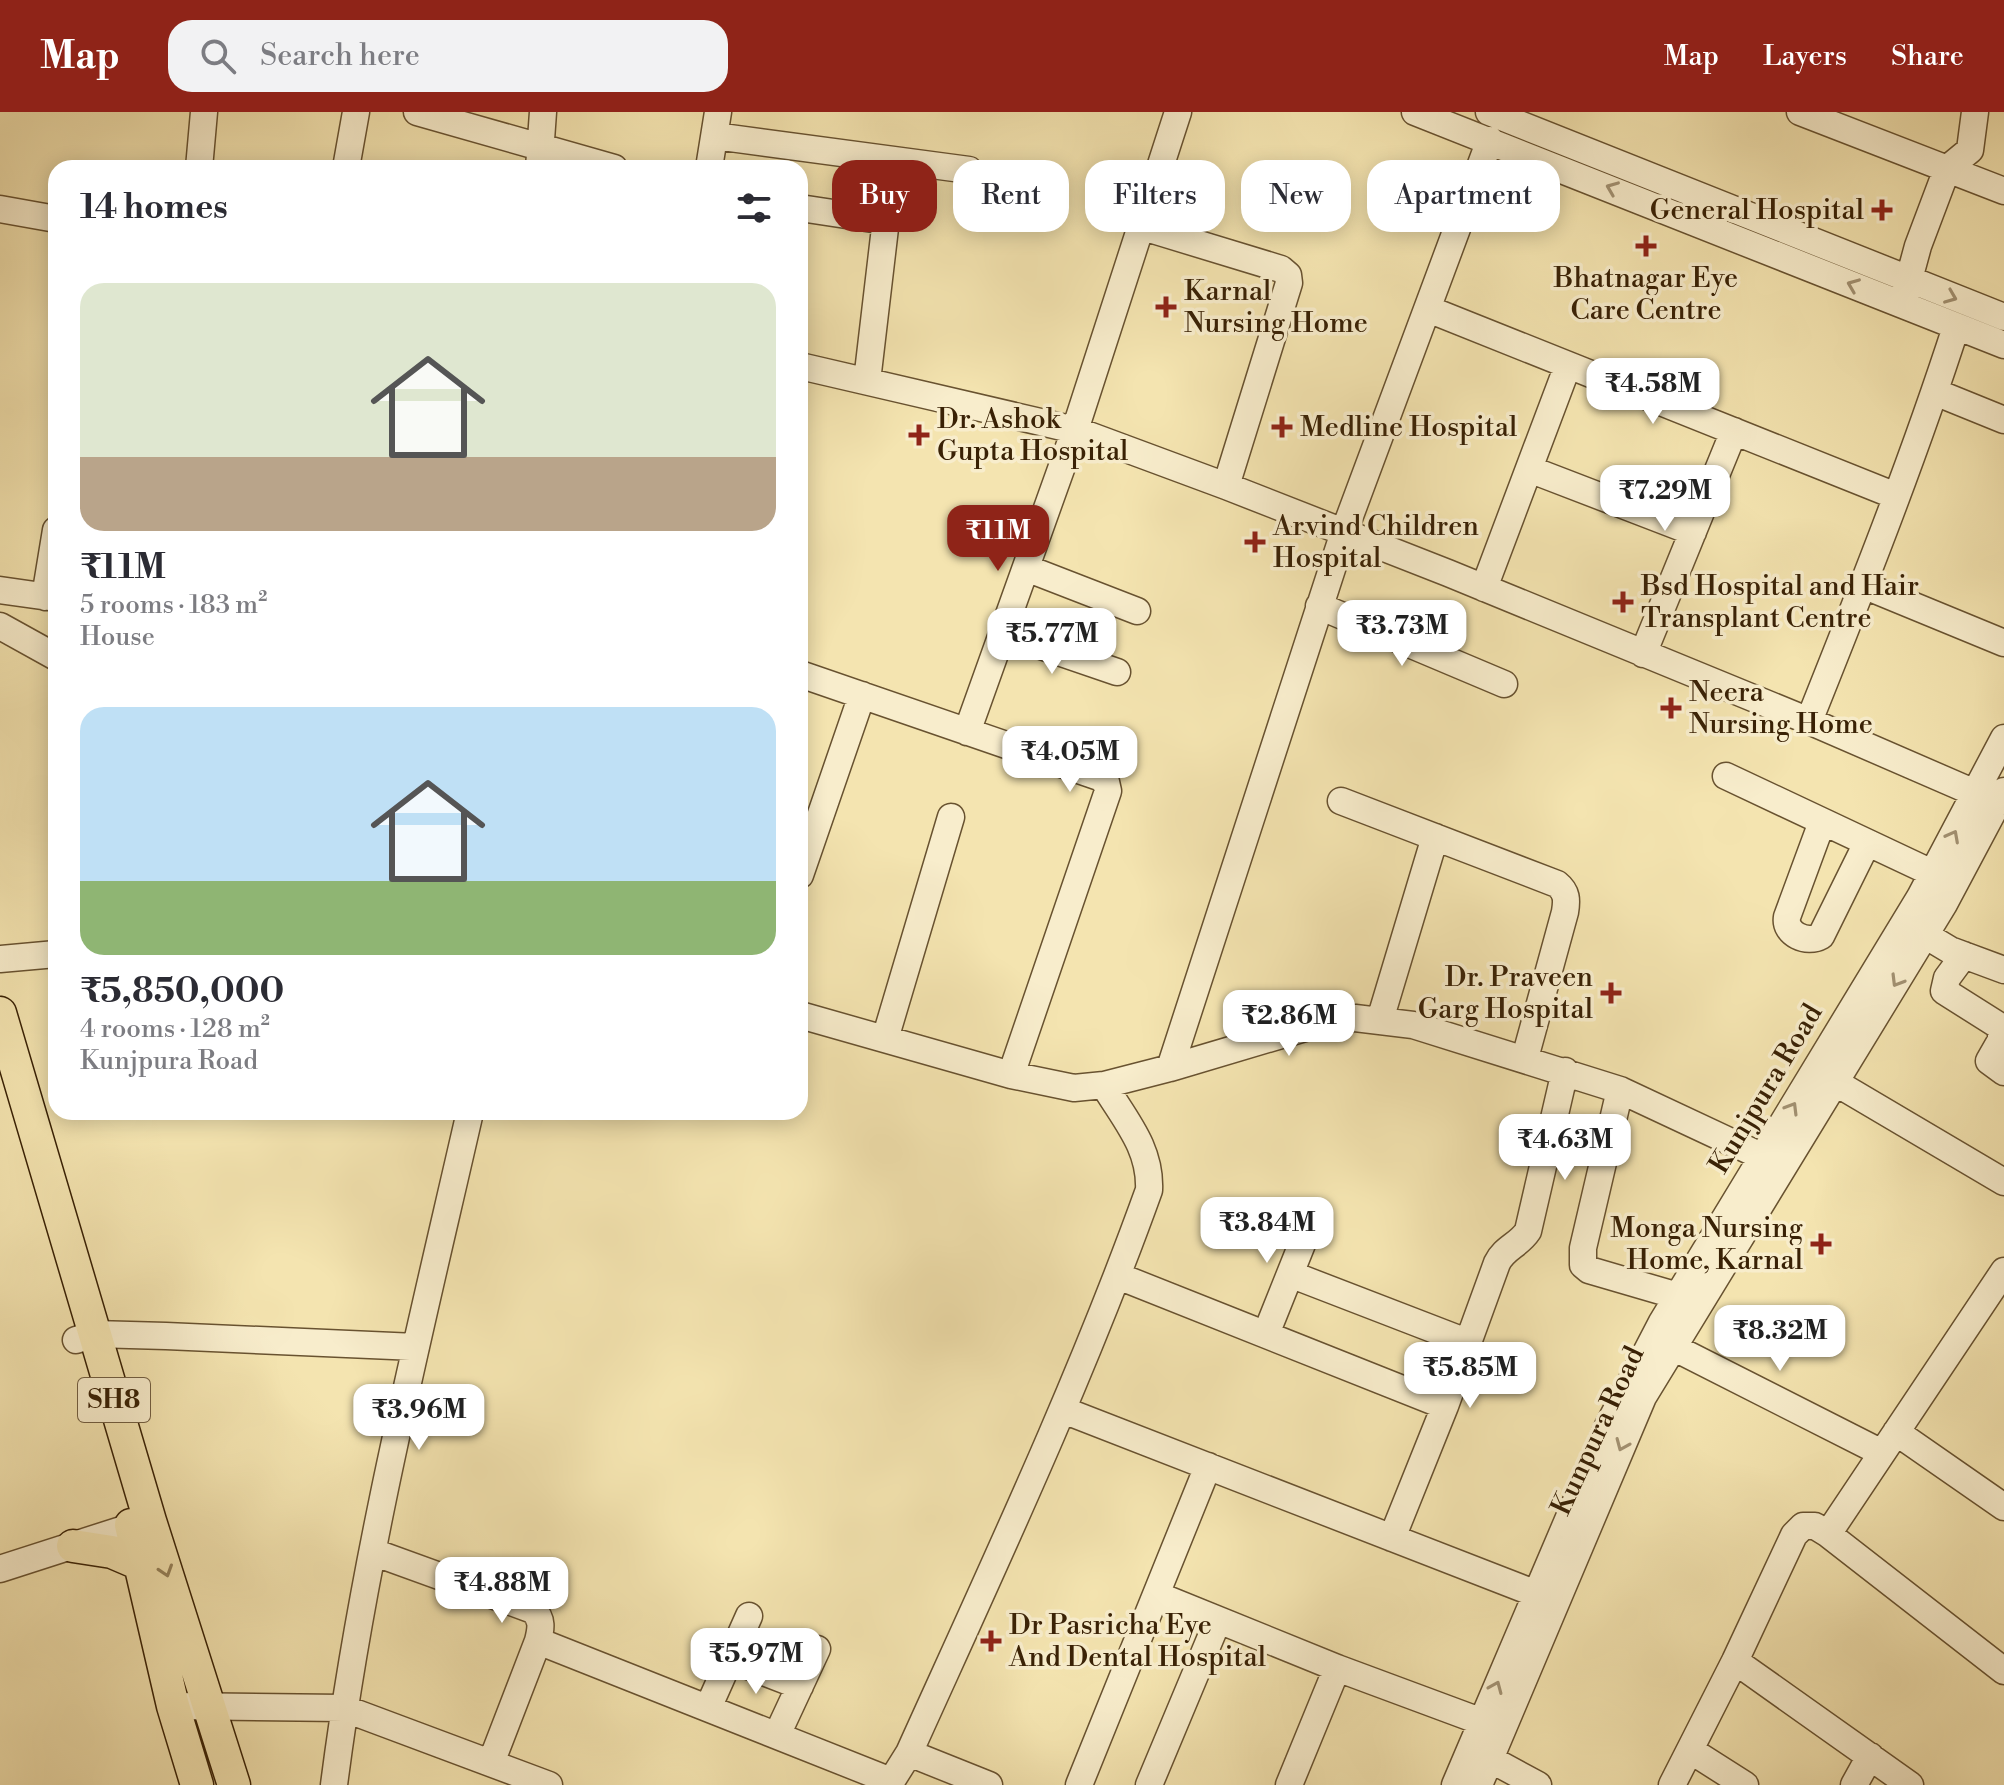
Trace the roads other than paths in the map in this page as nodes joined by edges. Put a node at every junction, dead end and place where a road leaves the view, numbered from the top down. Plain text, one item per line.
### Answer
1 (204, 112) edge
2 (356, 112) edge
3 (417, 112) edge
4 (543, 112) edge
5 (1178, 112) edge
6 (1415, 112) edge
7 (1489, 112) edge
8 (1800, 112) edge
9 (1975, 112) edge
10 (1448, 118) edge
11 (716, 124) edge
12 (1490, 140) junction
13 (540, 157) edge
14 (200, 160) edge
15 (347, 160) edge
16 (560, 160) edge
17 (710, 160) edge
18 (893, 160) edge
19 (1163, 160) edge
20 (1947, 169) junction
21 (2004, 191) edge
22 (0, 209) edge
23 (808, 209) edge
24 (832, 213) edge
25 (48, 218) edge
26 (885, 232) edge
27 (1141, 232) edge
28 (1159, 232) edge
29 (1906, 292) junction
30 (1428, 309) junction
31 (2004, 317) edge
32 (1956, 327) junction
33 (2004, 345) edge
34 (1568, 365) junction
35 (808, 368) edge
36 (867, 381) junction
37 (1935, 392) junction
38 (2004, 420) edge
39 (1075, 430) junction
40 (1734, 431) junction
41 (1529, 469) junction
42 (1226, 486) junction
43 (1896, 496) junction
44 (1344, 532) junction
45 (1693, 532) junction
46 (1026, 568) junction
47 (1863, 585) junction
48 (1484, 588) junction
49 (0, 590) edge
50 (48, 597) edge
51 (1319, 606) junction
52 (1137, 611) dead end
53 (0, 626) edge
54 (1003, 633) junction
55 (2004, 643) edge
56 (48, 653) edge
57 (1643, 654) junction
58 (1117, 672) dead end
59 (808, 677) edge
60 (1504, 684) dead end
61 (862, 695) junction
62 (1809, 721) junction
63 (967, 732) junction
64 (2004, 738) edge
65 (1998, 766) edge
66 (1726, 776) dead end
67 (1992, 796) edge
68 (1341, 801) dead end
69 (951, 817) dead end
70 (1822, 822) junction
71 (1435, 837) junction
72 (1867, 843) junction
73 (808, 852) edge
74 (1944, 879) junction
75 (1925, 935) junction
76 (48, 955) edge
77 (1964, 955) junction
78 (0, 959) edge
79 (2004, 970) edge
80 (0, 1013) edge
81 (808, 1017) edge
82 (1380, 1020) junction
83 (885, 1039) junction
84 (1525, 1058) junction
85 (1170, 1068) junction
86 (1565, 1071) junction
87 (2004, 1072) edge
88 (1011, 1075) junction
89 (1825, 1076) junction
90 (0, 1080) edge
91 (1104, 1085) junction
92 (1620, 1090) junction
93 (468, 1120) edge
94 (23, 1126) junction
95 (1773, 1162) junction
96 (2004, 1182) edge
97 (1314, 1214) dead end
98 (2004, 1271) edge
99 (1290, 1274) junction
100 (1118, 1276) junction
101 (1678, 1296) junction
102 (1266, 1334) junction
103 (85, 1337) junction
104 (1664, 1342) junction
105 (1469, 1343) junction
106 (416, 1347) junction
107 (1445, 1406) junction
108 (1063, 1410) junction
109 (1889, 1443) junction
110 (1208, 1466) junction
111 (2004, 1507) edge
112 (141, 1524) junction
113 (1828, 1534) junction
114 (1392, 1538) junction
115 (73, 1546) junction
116 (373, 1552) junction
117 (140, 1564) junction
118 (0, 1569) edge
119 (1157, 1595) junction
120 (1546, 1597) junction
121 (749, 1616) dead end
122 (1218, 1620) junction
123 (538, 1641) junction
124 (817, 1649) dead end
125 (730, 1659) junction
126 (1735, 1661) junction
127 (1337, 1668) junction
128 (2004, 1671) edge
129 (800, 1686) junction
130 (173, 1706) junction
131 (209, 1708) junction
132 (343, 1708) junction
133 (708, 1708) junction
134 (1492, 1726) junction
135 (777, 1735) junction
136 (1690, 1750) junction
137 (909, 1753) junction
138 (1480, 1754) junction
139 (1870, 1756) junction
140 (491, 1763) junction
141 (890, 1783) edge
142 (197, 1785) edge
143 (234, 1785) edge
144 (334, 1785) edge
145 (549, 1785) edge
146 (989, 1785) edge
147 (1079, 1785) edge
148 (1149, 1785) edge
149 (1289, 1785) edge
150 (1455, 1785) edge
151 (1479, 1785) edge
152 (1538, 1785) edge
153 (1672, 1785) edge
154 (1745, 1785) edge
155 (1854, 1785) edge
156 (1910, 1785) edge

1 - 14 street
2 - 15 street
3 - 13 street
4 - 13 street
5 - 19 street
6 - 10 street
7 - 29 street
8 - 20 street
9 - 20 street
10 - 12 street
11 - 17 street
11 - 18 street
29 -> 12 street
12 - 30 street
13 - 16 street
20 - 21 street
20 - 29 street
22 - 25 street
23 - 24 street
26 - 36 street
27 - 39 street
28 - 42 street
29 -> 31 street
29 - 32 street
30 - 34 street
30 - 44 street
32 - 33 street
32 - 37 street
34 - 40 street
34 - 41 street
35 - 36 street
36 - 39 street
37 - 38 street
37 - 43 street
39 - 42 street
39 - 46 street
40 - 43 street
40 - 45 street
41 - 45 street
41 - 48 street
42 - 44 street
43 - 47 street
44 - 48 street
44 - 51 street
45 - 57 street
46 - 52 street
46 - 54 street
47 - 55 street
47 - 62 street
48 - 57 street
49 - 50 street
51 - 60 street
51 - 85 street
53 - 56 street
54 - 58 street
54 - 63 street
57 - 62 street
59 - 61 street
61 - 63 street
61 - 73 street
62 - 67 street
63 - 88 street
64 - 65 street, Kunjpura Road
65 - 67 street, Kunjpura Road
66 - 70 street
67 - 74 street, Kunjpura Road
68 - 71 street
69 - 83 street
70 - 72 street
70 - 72 street
71 - 82 street
71 - 84 street
72 - 74 street
74 - 75 street
74 - 89 street, Kunjpura Road
75 - 77 street
75 -> 89 street
76 - 78 street
77 - 79 street
77 - 87 street
80 - 94 main road, SH8
81 - 83 street
82 - 84 street
82 - 85 street
83 - 88 street
84 - 86 street
85 - 91 street
86 - 92 street
86 - 105 street
88 - 91 street
89 - 95 street, Kunjpura Road
89 - 96 street
90 - 94 main road, SH8
91 - 100 street
92 - 95 street
92 - 101 street
93 - 106 street
94 - 103 main road, SH8
95 - 101 street, Kunjpura Road
95 - 104 street, Kunpura Road
97 - 99 street
98 - 109 street
99 - 102 street
99 - 105 street
100 - 102 street
100 - 108 street
101 - 104 street, Kunjpura Road
102 - 107 street
103 - 106 street
103 - 112 main road, SH8
104 - 109 street
104 - 120 street, Kunjpura Road
105 - 107 street
106 - 116 street
107 - 114 street
108 - 110 street
108 - 137 street
109 - 111 street
109 - 113 street
110 - 114 street
110 - 119 street
112 - 115 street
112 - 117 main road, SH8
112 -> 131 main road, SH8
113 - 126 street
113 - 128 street
114 - 120 street
115 - 117 main road
115 - 118 street
116 - 123 street
116 - 132 street
117 - 130 main road, SH8
119 - 122 street
119 - 147 street
120 - 134 street, Kunjpura Road
121 - 125 street
122 - 127 street
122 - 148 street
123 - 133 street
123 - 140 street
124 - 129 street
125 - 129 street
125 - 133 street
126 - 136 street
126 - 139 street
127 - 134 street
127 - 149 street
129 - 135 street
130 - 131 street
130 - 142 main road, SH8
131 - 132 street
131 - 143 main road, SH8
132 - 140 street
132 - 144 street
133 - 135 street
134 - 138 street, Kunjpura Road
135 - 141 street
136 - 153 street
136 - 154 street
137 - 141 street
137 - 146 street
138 - 150 street, Kunjpura Road
138 - 151 street
138 - 152 street
139 - 155 street
139 - 156 street
140 - 145 street

